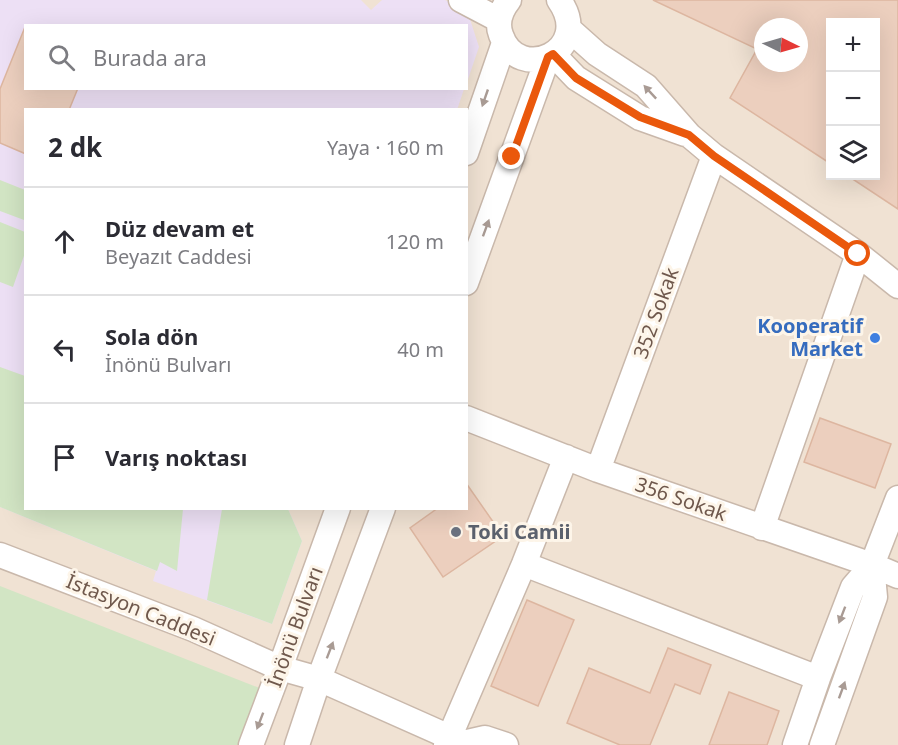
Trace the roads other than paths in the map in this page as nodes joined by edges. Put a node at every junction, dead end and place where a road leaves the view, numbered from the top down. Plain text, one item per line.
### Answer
1 (461, 0) edge
2 (568, 12) edge
3 (504, 21) edge
4 (551, 55) junction
5 (689, 135) junction
6 (468, 146) edge
7 (714, 156) junction
8 (858, 254) junction
9 (468, 278) edge
10 (898, 286) edge
11 (468, 418) edge
12 (566, 457) junction
13 (598, 470) junction
14 (898, 498) edge
15 (337, 510) edge
16 (382, 510) edge
17 (762, 528) junction
18 (0, 555) edge
19 (524, 564) junction
20 (872, 565) junction
21 (898, 576) edge
22 (280, 668) junction
23 (818, 678) junction
24 (319, 679) junction
25 (456, 742) edge
26 (251, 745) edge
27 (297, 745) edge
28 (506, 745) edge
29 (795, 745) edge
30 (822, 745) edge

1 - 3 street
2 - 4 street
5 -> 2 street
3 - 4 street
3 -> 6 street
4 - 5 street
9 -> 4 street
5 - 7 street
7 - 8 street
7 - 13 street, 352 Sokak
8 - 10 street
8 - 17 street
11 - 12 street, 356 Sokak
12 - 13 street, 356 Sokak
12 - 19 street
13 - 17 street, 356 Sokak
14 - 20 street
15 - 22 street, İnönü Bulvarı
24 -> 16 street, İnönü Bulvarı
17 - 20 street, 356 Sokak
18 - 22 street, İstasyon Caddesi
19 - 23 street
19 - 25 street
20 - 21 street, 356 Sokak
20 -> 23 street
30 -> 20 street
22 - 24 street, İstasyon Caddesi
22 -> 26 street, İnönü Bulvarı
23 - 29 street
24 - 25 street, İstasyon Caddesi
24 - 27 street, İnönü Bulvarı
25 - 28 street

